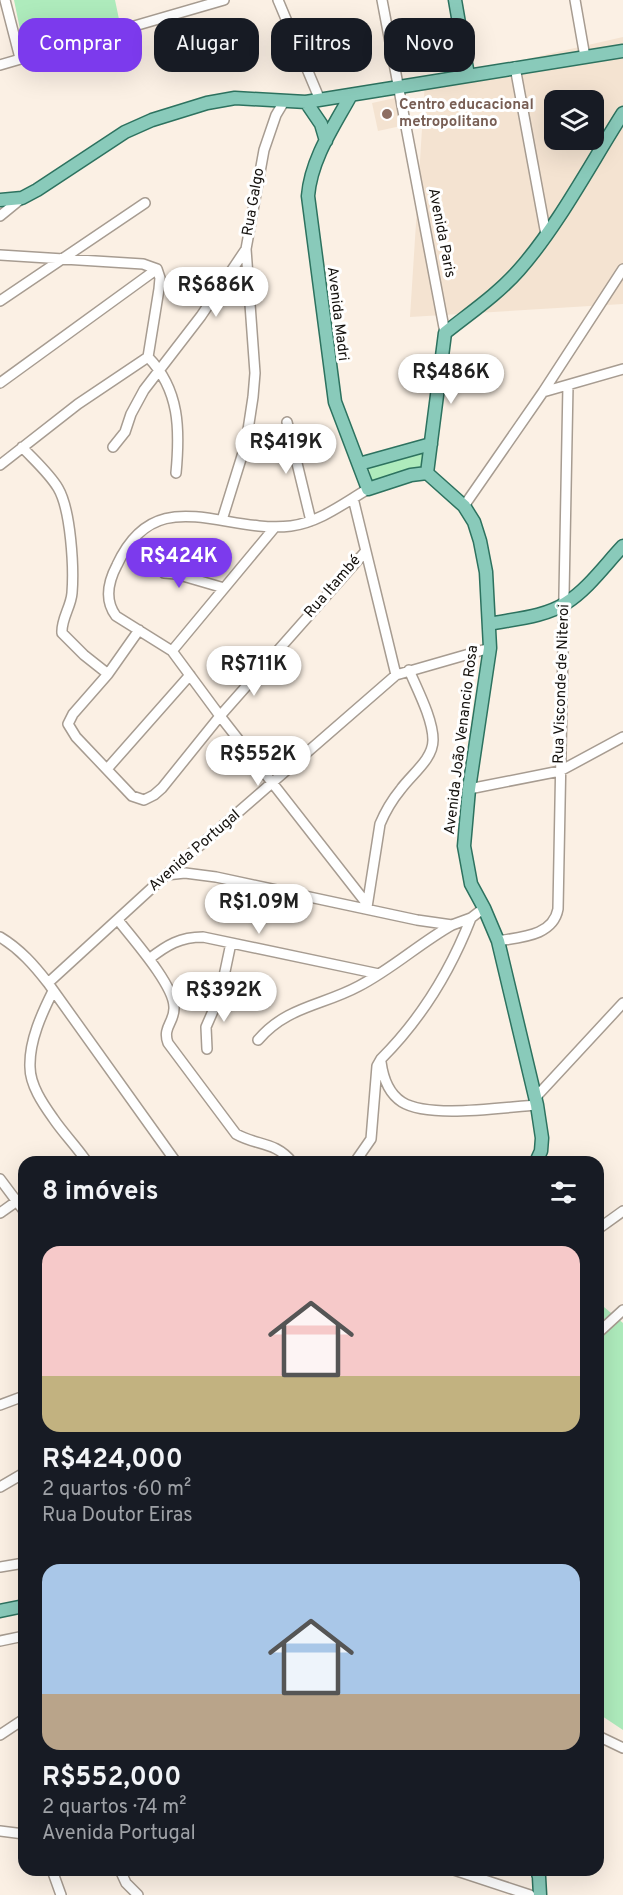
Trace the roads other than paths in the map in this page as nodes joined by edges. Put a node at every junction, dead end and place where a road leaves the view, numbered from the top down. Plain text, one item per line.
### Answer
1 (5, 0) edge
2 (224, 0) edge
3 (278, 0) edge
4 (382, 0) edge
5 (455, 0) edge
6 (575, 0) edge
7 (142, 23) edge
8 (18, 50) edge
9 (623, 51) edge
10 (585, 57) junction
11 (18, 59) edge
12 (0, 65) edge
13 (515, 67) junction
14 (468, 75) junction
15 (397, 86) junction
16 (351, 95) junction
17 (285, 100) junction
18 (320, 100) junction
19 (306, 102) junction
20 (623, 113) edge
21 (326, 141) junction
22 (22, 198) junction
23 (0, 200) edge
24 (145, 203) dead end
25 (0, 216) edge
26 (546, 235) junction
27 (246, 249) junction
28 (0, 255) edge
29 (61, 259) junction
30 (157, 269) junction
31 (623, 269) edge
32 (0, 301) edge
33 (445, 333) junction
34 (148, 357) junction
35 (441, 367) junction
36 (491, 369) dead end
37 (623, 369) edge
38 (161, 370) junction
39 (0, 383) edge
40 (568, 385) junction
41 (543, 392) junction
42 (286, 422) dead end
43 (431, 444) junction
44 (22, 447) junction
45 (113, 447) dead end
46 (359, 464) junction
47 (0, 465) edge
48 (176, 473) dead end
49 (427, 473) junction
50 (368, 489) junction
51 (353, 498) junction
52 (464, 506) junction
53 (222, 520) junction
54 (311, 521) junction
55 (275, 527) junction
56 (623, 546) edge
57 (365, 552) junction
58 (164, 573) dead end
59 (224, 588) junction
60 (565, 604) junction
61 (489, 624) junction
62 (140, 630) junction
63 (490, 648) junction
64 (172, 651) junction
65 (409, 670) junction
66 (108, 674) junction
67 (190, 675) junction
68 (396, 675) junction
69 (220, 716) junction
70 (623, 737) edge
71 (106, 769) junction
72 (560, 771) junction
73 (272, 783) junction
74 (469, 789) junction
75 (166, 875) junction
76 (367, 907) junction
77 (484, 908) junction
78 (471, 918) junction
79 (118, 920) junction
80 (452, 925) junction
81 (0, 937) edge
82 (498, 941) junction
83 (231, 943) junction
84 (149, 959) junction
85 (379, 974) junction
86 (50, 987) junction
87 (623, 1003) edge
88 (258, 1040) dead end
89 (207, 1049) dead end
90 (381, 1059) junction
91 (536, 1102) junction
92 (79, 1156) edge
93 (172, 1156) edge
94 (286, 1156) edge
95 (360, 1156) edge
96 (539, 1156) edge
97 (0, 1179) edge
98 (18, 1196) edge
99 (18, 1200) edge
100 (623, 1211) edge
101 (0, 1213) edge
102 (604, 1225) edge
103 (623, 1310) edge
104 (604, 1327) edge
105 (18, 1398) edge
106 (0, 1405) edge
107 (18, 1476) edge
108 (0, 1487) edge
109 (18, 1564) edge
110 (0, 1567) edge
111 (18, 1607) edge
112 (0, 1611) edge
113 (18, 1637) edge
114 (0, 1641) edge
115 (18, 1723) edge
116 (0, 1735) edge
117 (604, 1739) edge
118 (623, 1748) edge
119 (3, 1833) edge
120 (18, 1834) edge
121 (54, 1876) edge
122 (123, 1876) edge
123 (472, 1876) edge
124 (539, 1876) edge
125 (61, 1895) edge
126 (138, 1895) edge
127 (530, 1895) edge
128 (540, 1895) edge

1 - 8 street
2 - 7 street
3 - 18 street
4 - 15 street, Avenida Paris
5 - 14 main road
6 - 10 street
9 - 10 main road
10 - 13 main road
11 - 12 street
13 - 14 main road
13 - 26 street
14 - 15 main road
15 - 16 main road
15 - 33 street, Avenida Paris
16 - 18 main road
16 - 21 main road, Avenida Madri
17 - 19 main road
17 - 22 main road
17 - 27 street, Rua Galgo
18 - 19 main road
19 - 21 main road
20 - 26 main road
21 - 46 main road, Avenida Madri
22 - 23 main road
22 - 25 street
24 - 29 street
26 - 33 main road
27 - 38 street
27 - 53 street, Rua Galgo
28 - 29 street
29 - 30 street
29 - 32 street
30 - 34 street
30 - 39 street
31 - 41 street
33 - 35 main road, Avenida Paris
34 - 38 street
34 - 44 street
35 - 36 street
35 - 43 main road, Avenida Paris
37 - 40 street
38 - 45 street
38 - 48 street
40 - 41 street
40 - 60 street, Rua Visconde de Niteroi
41 - 52 street
42 - 54 street
43 - 46 main road
43 - 49 main road, Avenida Paris
44 - 47 street
44 - 66 street
46 - 50 main road, Avenida Madri
49 - 50 main road
49 - 52 main road, Avenida João Venancio Rosa
50 - 51 street
51 - 54 street
51 - 57 street
52 - 61 main road, Avenida João Venancio Rosa
53 - 55 street
53 - 62 street
54 - 55 street
55 - 59 street
56 - 60 main road
57 - 68 street
57 - 69 street, Rua Itambé
58 - 59 street
59 - 64 street
60 - 61 main road
60 - 72 street, Rua Visconde de Niteroi
61 - 63 main road, Avenida João Venancio Rosa
62 - 64 street
62 - 66 street
63 - 65 street
63 - 74 main road, Avenida João Venancio Rosa
64 - 67 street
65 - 68 street
65 - 76 street
66 - 71 street
67 - 69 street
67 - 71 street
68 - 73 street, Avenida Portugal
69 - 71 street, Rua Itambé
69 - 73 street
70 - 72 street
72 - 74 street
72 - 82 street, Rua Visconde de Niteroi
73 - 75 street, Avenida Portugal
73 - 76 street
74 - 77 main road, Avenida João Venancio Rosa
75 - 76 street
75 - 79 street, Avenida Portugal
76 - 80 street
77 - 78 street
77 - 82 main road, Avenida João Venancio Rosa
78 - 80 street
78 - 90 street
79 - 84 street
79 - 86 street, Avenida Portugal
80 - 85 street
81 - 86 street
82 - 91 main road, Avenida João Venancio Rosa
83 - 84 street
83 - 85 street
83 - 89 street
84 - 94 street
85 - 88 street
86 - 92 street
86 - 93 street
87 - 91 street
90 - 91 street
90 - 95 street
91 - 96 main road, Avenida João Venancio Rosa
97 - 98 street
99 - 101 street
100 - 102 street
103 - 104 street
105 - 106 street
107 - 108 street
109 - 110 street
111 - 112 main road
113 - 114 street
115 - 116 street
117 - 118 street
119 - 120 street
121 - 125 street
122 - 126 street
123 - 127 street
124 - 128 main road

